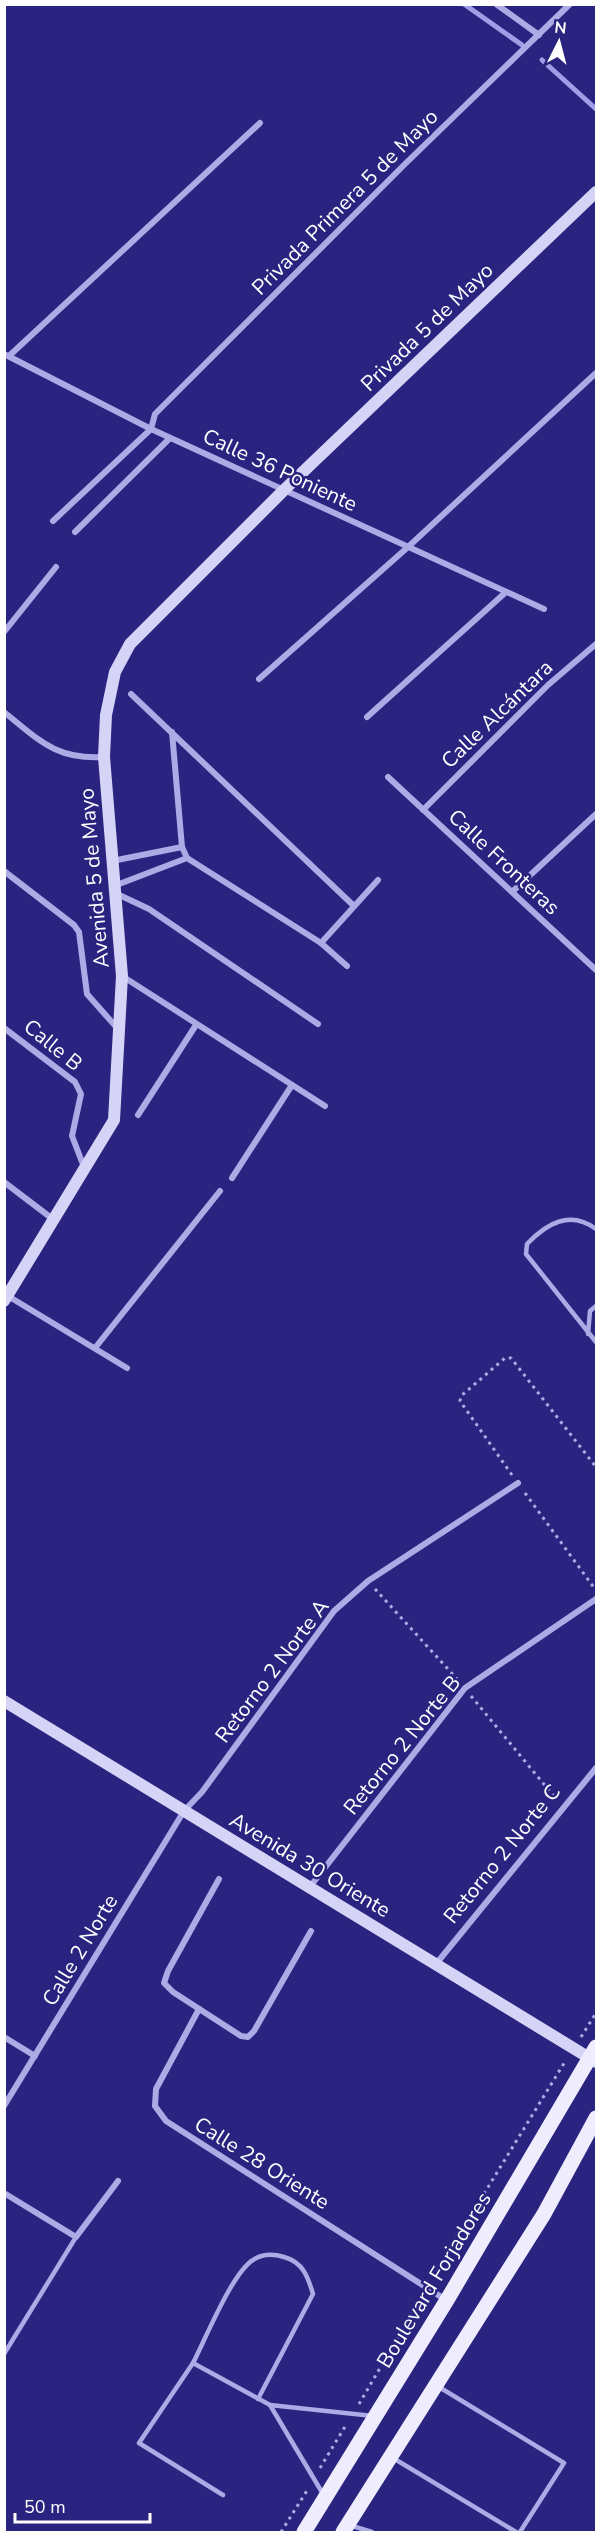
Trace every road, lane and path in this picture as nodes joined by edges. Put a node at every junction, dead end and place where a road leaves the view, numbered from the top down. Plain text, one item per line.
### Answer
1 (496, 4) edge
2 (570, 4) edge
3 (539, 35) junction
4 (260, 123) dead end
5 (597, 192) edge
6 (7, 355) edge
7 (597, 373) edge
8 (151, 429) junction
9 (170, 438) junction
10 (284, 490) junction
11 (53, 521) dead end
12 (75, 532) dead end
13 (408, 547) junction
14 (56, 567) dead end
15 (506, 592) junction
16 (544, 609) dead end
17 (4, 632) edge
18 (597, 644) edge
19 (260, 679) dead end
20 (131, 693) dead end
21 (4, 712) edge
22 (367, 717) dead end
23 (172, 732) junction
24 (105, 757) junction
25 (388, 777) dead end
26 (423, 810) junction
27 (597, 814) edge
28 (182, 848) junction
29 (188, 858) junction
30 (111, 861) junction
31 (4, 871) edge
32 (378, 880) dead end
33 (114, 889) junction
34 (512, 892) junction
35 (354, 906) junction
36 (321, 943) junction
37 (347, 966) dead end
38 (597, 970) edge
39 (122, 976) junction
40 (196, 1024) junction
41 (318, 1024) dead end
42 (4, 1028) edge
43 (120, 1031) junction
44 (292, 1085) junction
45 (325, 1106) dead end
46 (138, 1115) dead end
47 (85, 1171) junction
48 (232, 1178) dead end
49 (4, 1182) edge
50 (220, 1191) dead end
51 (54, 1220) junction
52 (597, 1229) edge
53 (6, 1299) edge
54 (597, 1306) edge
55 (588, 1334) junction
56 (597, 1342) edge
57 (95, 1348) junction
58 (127, 1368) dead end
59 (597, 1467) edge
60 (518, 1483) junction
61 (597, 1590) edge
62 (597, 1599) edge
63 (4, 1701) edge
64 (597, 1768) edge
65 (184, 1810) junction
66 (219, 1879) dead end
67 (309, 1888) junction
68 (311, 1931) dead end
69 (436, 1964) junction
70 (200, 2009) junction
71 (597, 2013) edge
72 (4, 2037) edge
73 (574, 2048) junction
74 (35, 2056) junction
75 (594, 2056) edge
76 (4, 2106) edge
77 (597, 2118) edge
78 (118, 2181) dead end
79 (4, 2193) edge
80 (76, 2238) junction
81 (427, 2288) junction
82 (447, 2300) junction
83 (4, 2354) edge
84 (193, 2363) junction
85 (436, 2385) junction
86 (258, 2399) junction
87 (270, 2405) junction
88 (353, 2415) junction
89 (375, 2416) junction
90 (391, 2456) junction
91 (314, 2480) junction
92 (223, 2495) dead end
93 (325, 2497) junction
94 (346, 2528) edge
95 (281, 2532) edge
96 (304, 2532) edge
97 (372, 2532) edge
98 (518, 2532) edge

1 - 3 street
2 - 3 street, Privada Primera 5 de Mayo
3 - 8 street, Privada Primera 5 de Mayo
4 - 6 street
5 - 10 street, Privada 5 de Mayo
6 - 8 street, Calle 36 Poniente
7 - 13 street
8 - 9 street, Calle 36 Poniente
8 - 11 street, Privada Primera 5 de Mayo
9 - 10 street, Calle 36 Poniente
9 - 12 street
10 - 13 street, Calle 36 Poniente
10 - 24 street, Avenida 5 de Mayo
13 - 15 street, Calle 36 Poniente
13 - 19 street
14 - 17 street
15 - 16 street, Calle 36 Poniente
15 - 22 street
18 - 26 street, Calle Alcántara
20 - 23 street
21 - 24 street
23 - 28 street
23 - 35 street
24 - 30 street, Avenida 5 de Mayo
25 - 26 street, Calle Fronteras
26 - 34 street, Calle Fronteras
27 - 34 street
28 - 29 street
28 - 30 street
29 - 33 street
29 - 36 street
30 - 33 street, Avenida 5 de Mayo
31 - 43 street
32 - 35 street
33 - 39 street, Avenida 5 de Mayo
33 - 41 street
34 - 38 street, Calle Fronteras
35 - 36 street
36 - 37 street
39 - 40 street
39 - 43 street, Avenida 5 de Mayo
40 - 44 street
40 - 46 street
42 - 47 street, Calle B
43 - 47 street, Avenida 5 de Mayo
44 - 45 street
44 - 48 street
47 - 51 street, Avenida 5 de Mayo
49 - 51 street
50 - 57 street
51 - 53 street, Avenida 5 de Mayo
52 - 55 lane
53 - 57 street
54 - 55 lane
55 - 56 lane
57 - 58 street
59 - 60 path
60 - 61 path
60 - 65 street, Retorno 2 Norte A
62 - 67 street, Retorno 2 Norte B
63 - 65 street, Avenida 30 Oriente
64 - 69 street, Retorno 2 Norte C
65 - 67 street, Avenida 30 Oriente
65 - 74 street, Calle 2 Norte
66 - 70 street
67 - 69 street, Avenida 30 Oriente
68 - 70 street
69 - 73 street, Avenida 30 Oriente
70 - 81 street, Calle 28 Oriente
71 - 73 path
72 - 74 street
73 - 75 street, Avenida 30 Oriente
73 - 81 path
74 - 76 street, Calle 2 Norte
75 - 82 main road, Boulevard Forjadores
77 - 85 main road
78 - 80 street
79 - 80 street
80 - 83 lane
81 - 82 street, Calle 28 Oriente
81 - 88 path
82 - 89 main road, Boulevard Forjadores
84 - 86 lane
84 - 86 lane
84 - 92 lane
85 - 90 main road
85 - 98 lane
86 - 87 lane
87 - 88 lane
87 - 91 lane
88 - 89 lane
88 - 91 path
89 - 93 main road, Boulevard Forjadores
90 - 94 main road
90 - 98 lane
91 - 93 lane
91 - 95 path
93 - 96 main road, Boulevard Forjadores
94 - 97 lane

